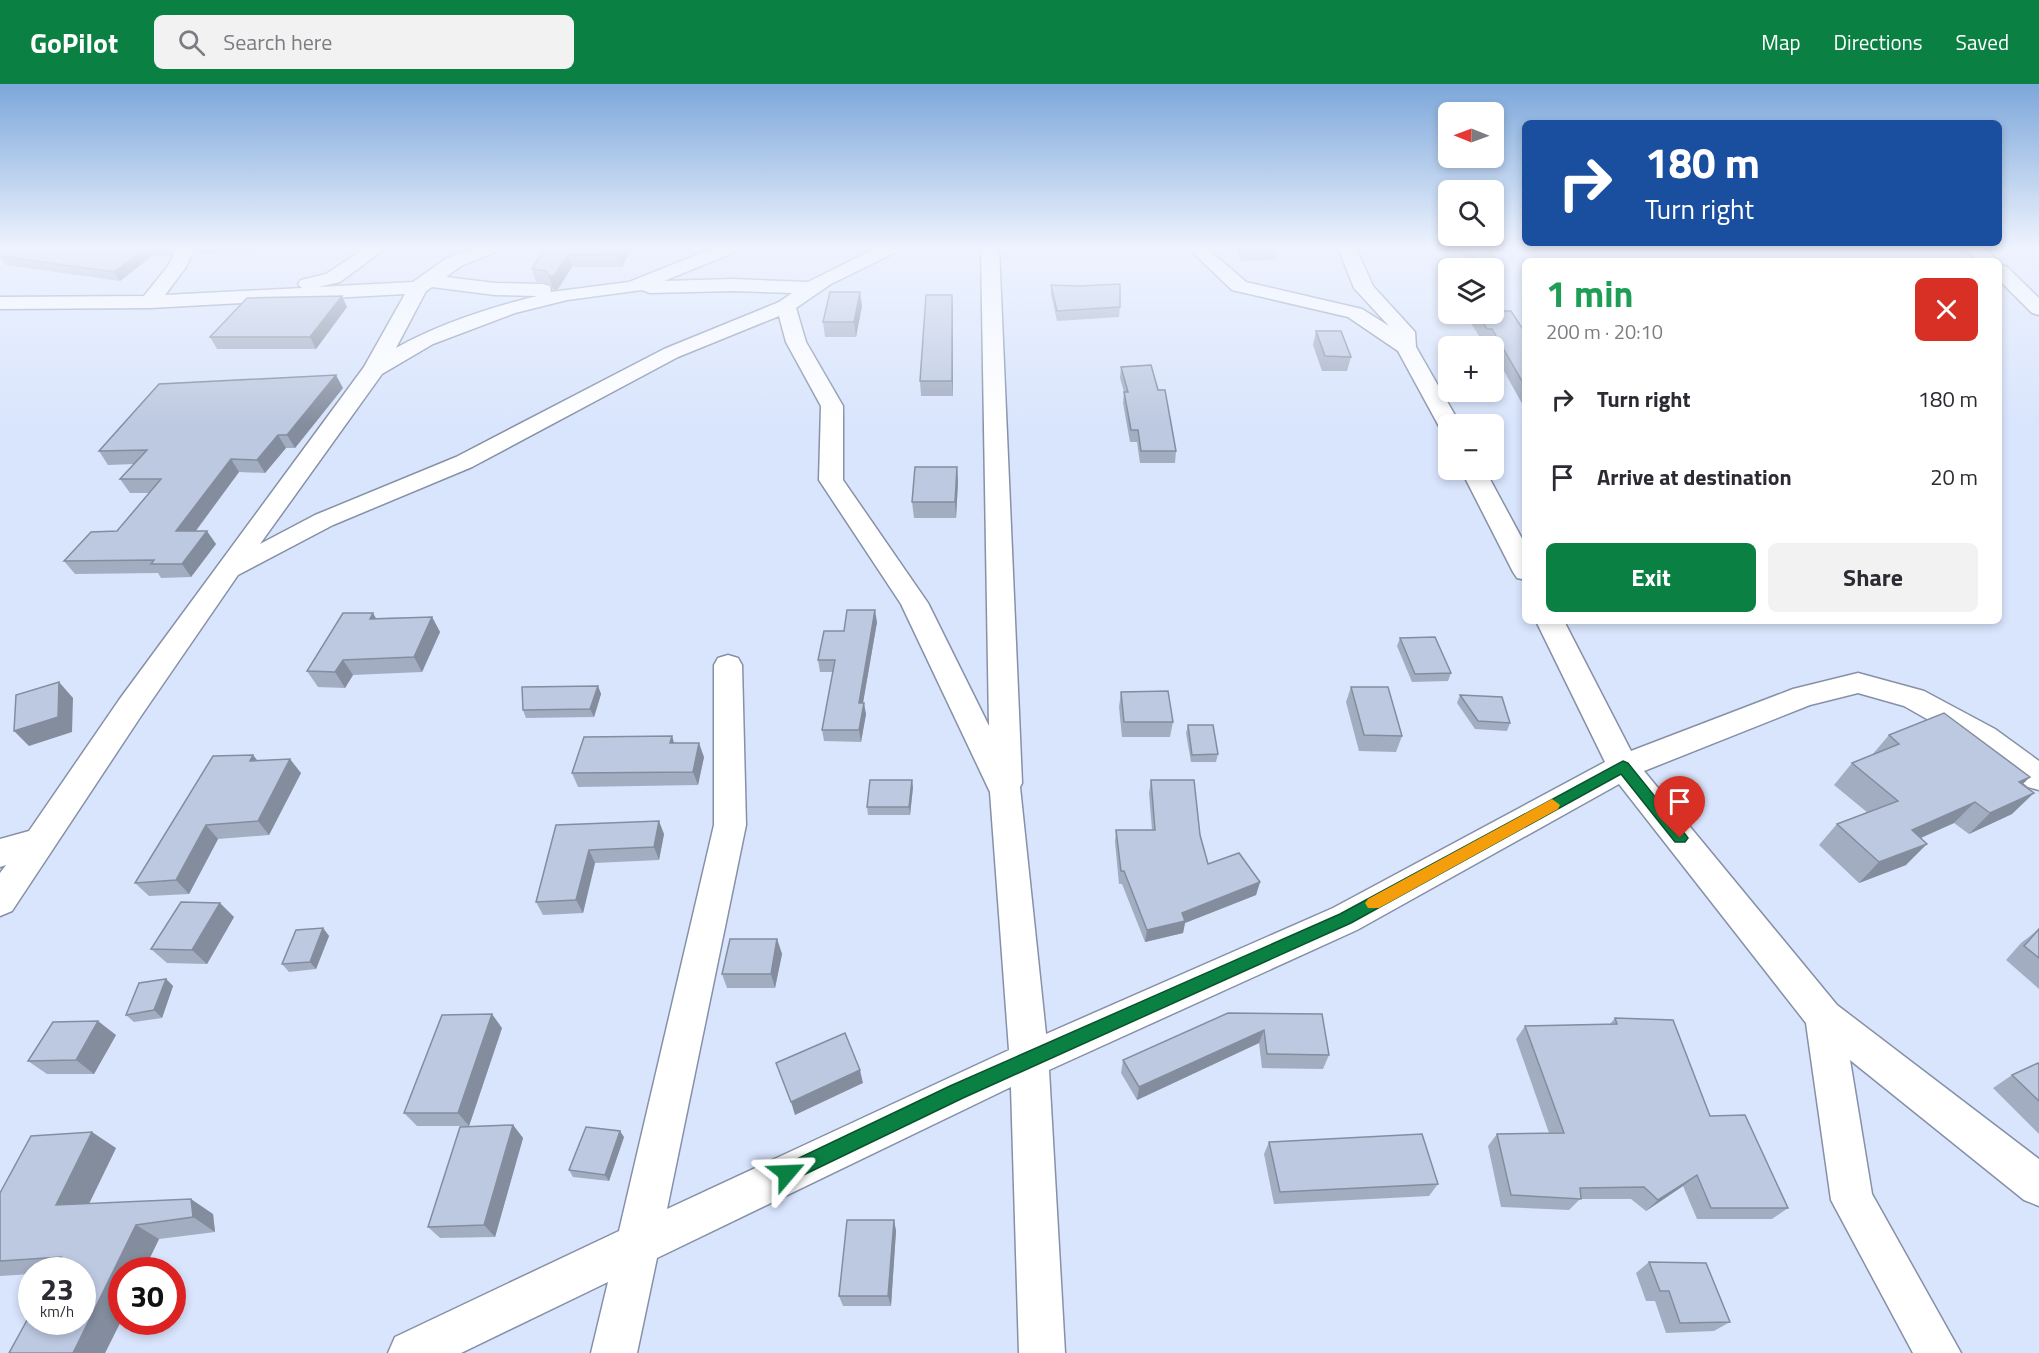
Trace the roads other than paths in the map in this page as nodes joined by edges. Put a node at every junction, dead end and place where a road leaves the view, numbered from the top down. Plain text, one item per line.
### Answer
1 (409, 307) edge
2 (515, 307) edge
3 (783, 307) edge
4 (786, 307) edge
5 (992, 307) edge
6 (1330, 307) edge
7 (1382, 307) edge
8 (1406, 347) junction
9 (374, 369) junction
10 (1443, 414) edge
11 (1478, 480) edge
12 (1522, 564) edge
13 (230, 570) junction
14 (1552, 624) edge
15 (728, 665) dead end
16 (1623, 766) junction
17 (2039, 778) edge
18 (1006, 792) junction
19 (40, 841) junction
20 (0, 854) edge
21 (0, 901) edge
22 (1824, 1017) junction
23 (1029, 1060) junction
24 (2039, 1185) edge
25 (638, 1245) junction
26 (411, 1353) edge
27 (614, 1353) edge
28 (1042, 1353) edge
29 (1938, 1353) edge

1 - 9 street
2 - 9 street
3 - 13 street
4 - 18 street
5 - 18 street
6 - 8 street
7 - 8 street
8 - 10 street
9 - 13 street
11 - 12 street
13 - 19 street
14 - 16 street
15 - 25 street
16 - 17 street
16 - 22 street
16 - 23 street
18 - 23 street
19 - 20 street
19 - 21 street
22 - 24 street
22 - 29 street
23 - 25 street
23 - 28 street
25 - 26 street
25 - 27 street

